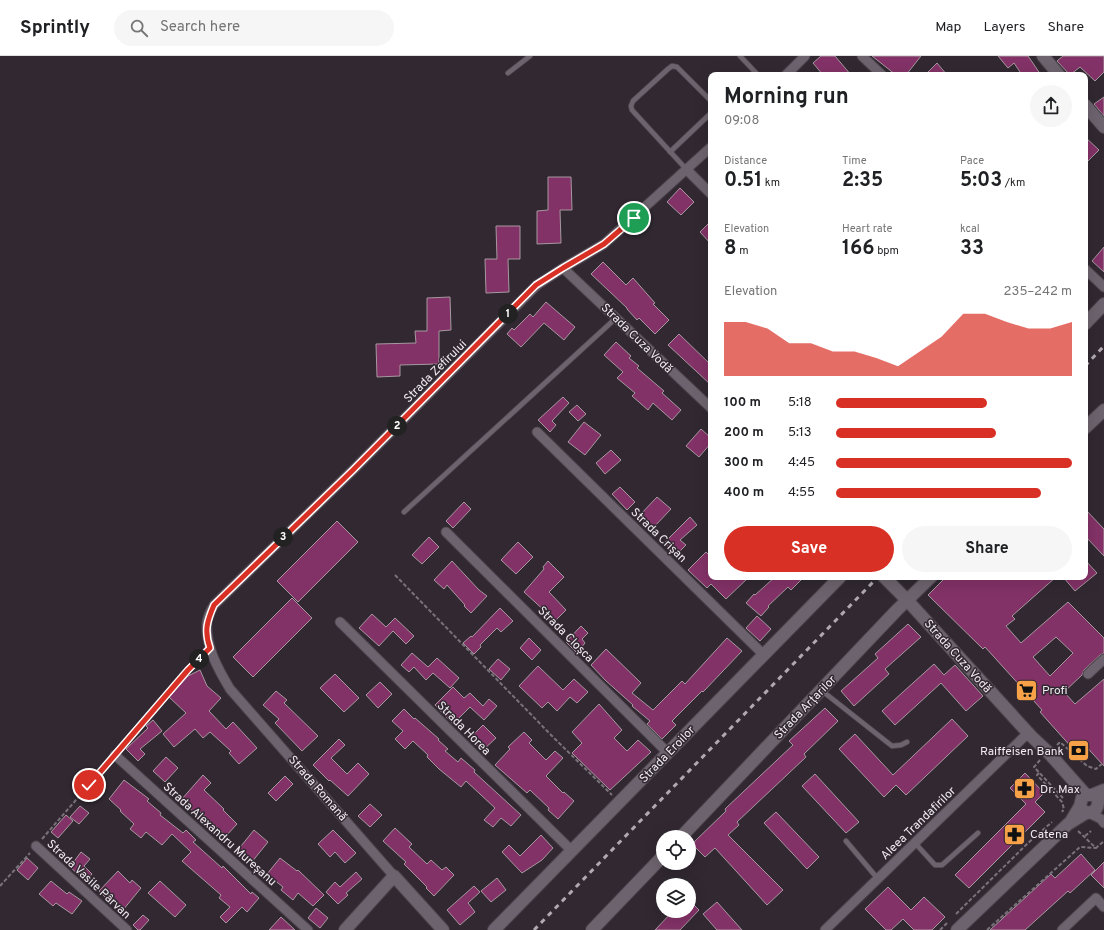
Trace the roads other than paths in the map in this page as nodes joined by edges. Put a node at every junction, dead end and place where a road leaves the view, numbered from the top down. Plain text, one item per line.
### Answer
1 (530, 56) edge
2 (740, 56) edge
3 (805, 56) edge
4 (862, 56) edge
5 (1043, 56) edge
6 (755, 72) edge
7 (789, 72) edge
8 (879, 72) edge
9 (1056, 72) edge
10 (508, 73) dead end
11 (708, 99) edge
12 (1088, 108) edge
13 (708, 116) edge
14 (1104, 127) edge
15 (708, 151) edge
16 (670, 152) junction
17 (687, 170) junction
18 (708, 191) edge
19 (563, 268) junction
20 (1088, 272) edge
21 (1104, 287) edge
22 (1104, 304) edge
23 (616, 318) junction
24 (1088, 321) edge
25 (708, 405) edge
26 (1104, 410) edge
27 (1088, 425) edge
28 (536, 432) dead end
29 (404, 512) dead end
30 (446, 532) dead end
31 (837, 580) edge
32 (887, 580) edge
33 (928, 580) edge
34 (907, 600) junction
35 (340, 622) dead end
36 (207, 637) joint
37 (764, 655) junction
38 (1104, 659) edge
39 (1088, 674) dead end
40 (821, 690) junction
41 (1029, 734) junction
42 (907, 742) dead end
43 (668, 753) junction
44 (115, 755) road end
45 (1104, 790) edge
46 (1092, 806) edge
47 (688, 830) edge
48 (978, 833) dead end
49 (846, 841) dead end
50 (915, 843) junction
51 (36, 846) road end
52 (572, 851) junction
53 (656, 863) edge
54 (394, 876) junction
55 (878, 879) junction
56 (1104, 907) edge
57 (127, 930) edge
58 (308, 930) edge
59 (345, 930) edge
60 (443, 930) edge
61 (494, 930) edge
62 (592, 930) edge
63 (825, 930) edge
64 (957, 930) edge
65 (1062, 930) edge

1 - 10 lane
2 - 6 lane
3 - 7 street
4 - 8 street
5 - 9 street
11 - 16 lane
12 - 14 street
13 - 16 lane
15 - 17 street, Strada Zefirului
16 - 17 lane
17 - 18 street
17 - 19 street, Strada Zefirului
19 - 23 street, Strada Cuza Vodă
19 - 36 street, Strada Zefirului
20 - 21 street
22 - 24 street
23 - 25 street, Strada Cuza Vodă
23 - 29 lane
26 - 27 street
28 - 37 street, Strada Crișan
30 - 43 street, Strada Cloșca
31 - 37 street, Strada Eroilor
32 - 34 street, Strada Cuza Vodă
33 - 34 street, Strada Arțarilor
34 - 40 street, Strada Arțarilor
34 - 41 street, Strada Cuza Vodă
35 - 52 street, Strada Horea
36 - 54 street, Strada Romană
37 - 43 street, Strada Eroilor
38 - 39 street
40 - 42 lane
40 - 47 street, Strada Arțarilor
41 - 46 street, Strada Cuza Vodă
41 - 50 street, Aleea Trandafirilor
43 - 52 street, Strada Eroilor
44 - 58 street, Strada Alexandru Mureșanu
45 - 46 street
46 - 64 street
48 - 50 lane
49 - 55 lane
50 - 55 street, Aleea Trandafirilor
51 - 57 street, Strada Vasile Pârvan
52 - 61 street, Strada Eroilor
53 - 62 street
54 - 59 street
54 - 60 street, Strada Romană
55 - 63 street, Aleea Trandafirilor
56 - 65 street

